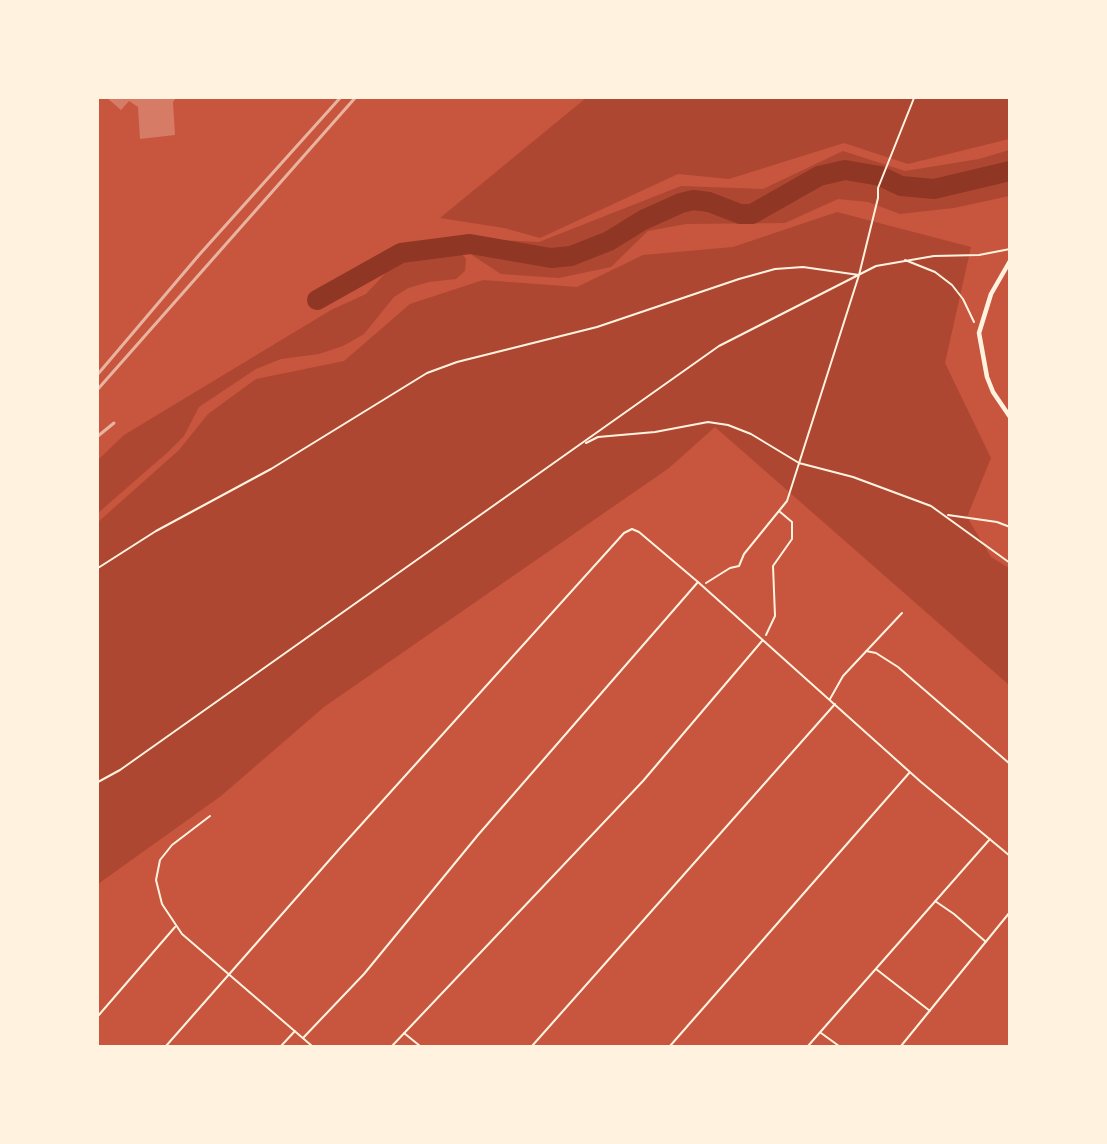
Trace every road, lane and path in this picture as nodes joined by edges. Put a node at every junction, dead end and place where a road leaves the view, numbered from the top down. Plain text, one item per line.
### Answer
1 (914, 98) edge
2 (1010, 249) edge
3 (905, 260) junction
4 (1010, 261) edge
5 (859, 275) junction
6 (979, 333) junction
7 (1010, 417) edge
8 (581, 445) junction
9 (799, 464) junction
10 (779, 511) junction
11 (946, 514) junction
12 (1010, 527) edge
13 (1010, 563) edge
14 (98, 568) edge
15 (698, 582) junction
16 (902, 613) dead end
17 (763, 640) junction
18 (866, 651) junction
19 (830, 699) junction
20 (835, 704) junction
21 (1010, 764) edge
22 (910, 772) junction
23 (98, 782) edge
24 (210, 816) dead end
25 (990, 839) junction
26 (1010, 856) edge
27 (935, 901) junction
28 (1010, 912) edge
29 (175, 927) junction
30 (986, 942) junction
31 (876, 969) junction
32 (230, 975) junction
33 (930, 1011) junction
34 (98, 1016) edge
35 (295, 1031) junction
36 (821, 1032) junction
37 (404, 1033) junction
38 (303, 1038) junction
39 (166, 1047) edge
40 (281, 1047) edge
41 (312, 1047) edge
42 (392, 1047) edge
43 (420, 1047) edge
44 (532, 1047) edge
45 (670, 1047) edge
46 (808, 1047) edge
47 (839, 1047) edge
48 (902, 1047) edge

1 - 5 path
2 - 3 path
3 - 5 path
3 - 6 path
4 - 6 street
5 - 8 path
5 - 9 path
5 - 14 path
6 - 7 street
8 - 9 path
8 - 23 path
9 - 10 path
9 - 11 path
10 - 15 path
10 - 17 path
11 - 12 path
11 - 13 path
15 - 17 lane
15 - 32 lane
15 - 38 lane
16 - 18 lane
17 - 19 lane
17 - 37 lane
18 - 19 lane
18 - 21 lane
19 - 20 lane
20 - 22 lane
20 - 44 lane
22 - 25 lane
22 - 45 lane
24 - 29 lane
25 - 26 lane
25 - 27 lane
27 - 30 lane
27 - 31 lane
28 - 30 lane
29 - 32 lane
29 - 34 lane
30 - 33 lane
31 - 33 lane
31 - 36 lane
32 - 35 lane
32 - 39 lane
33 - 48 lane
35 - 38 lane
35 - 40 lane
36 - 46 lane
36 - 47 lane
37 - 42 lane
37 - 43 lane
38 - 41 lane

